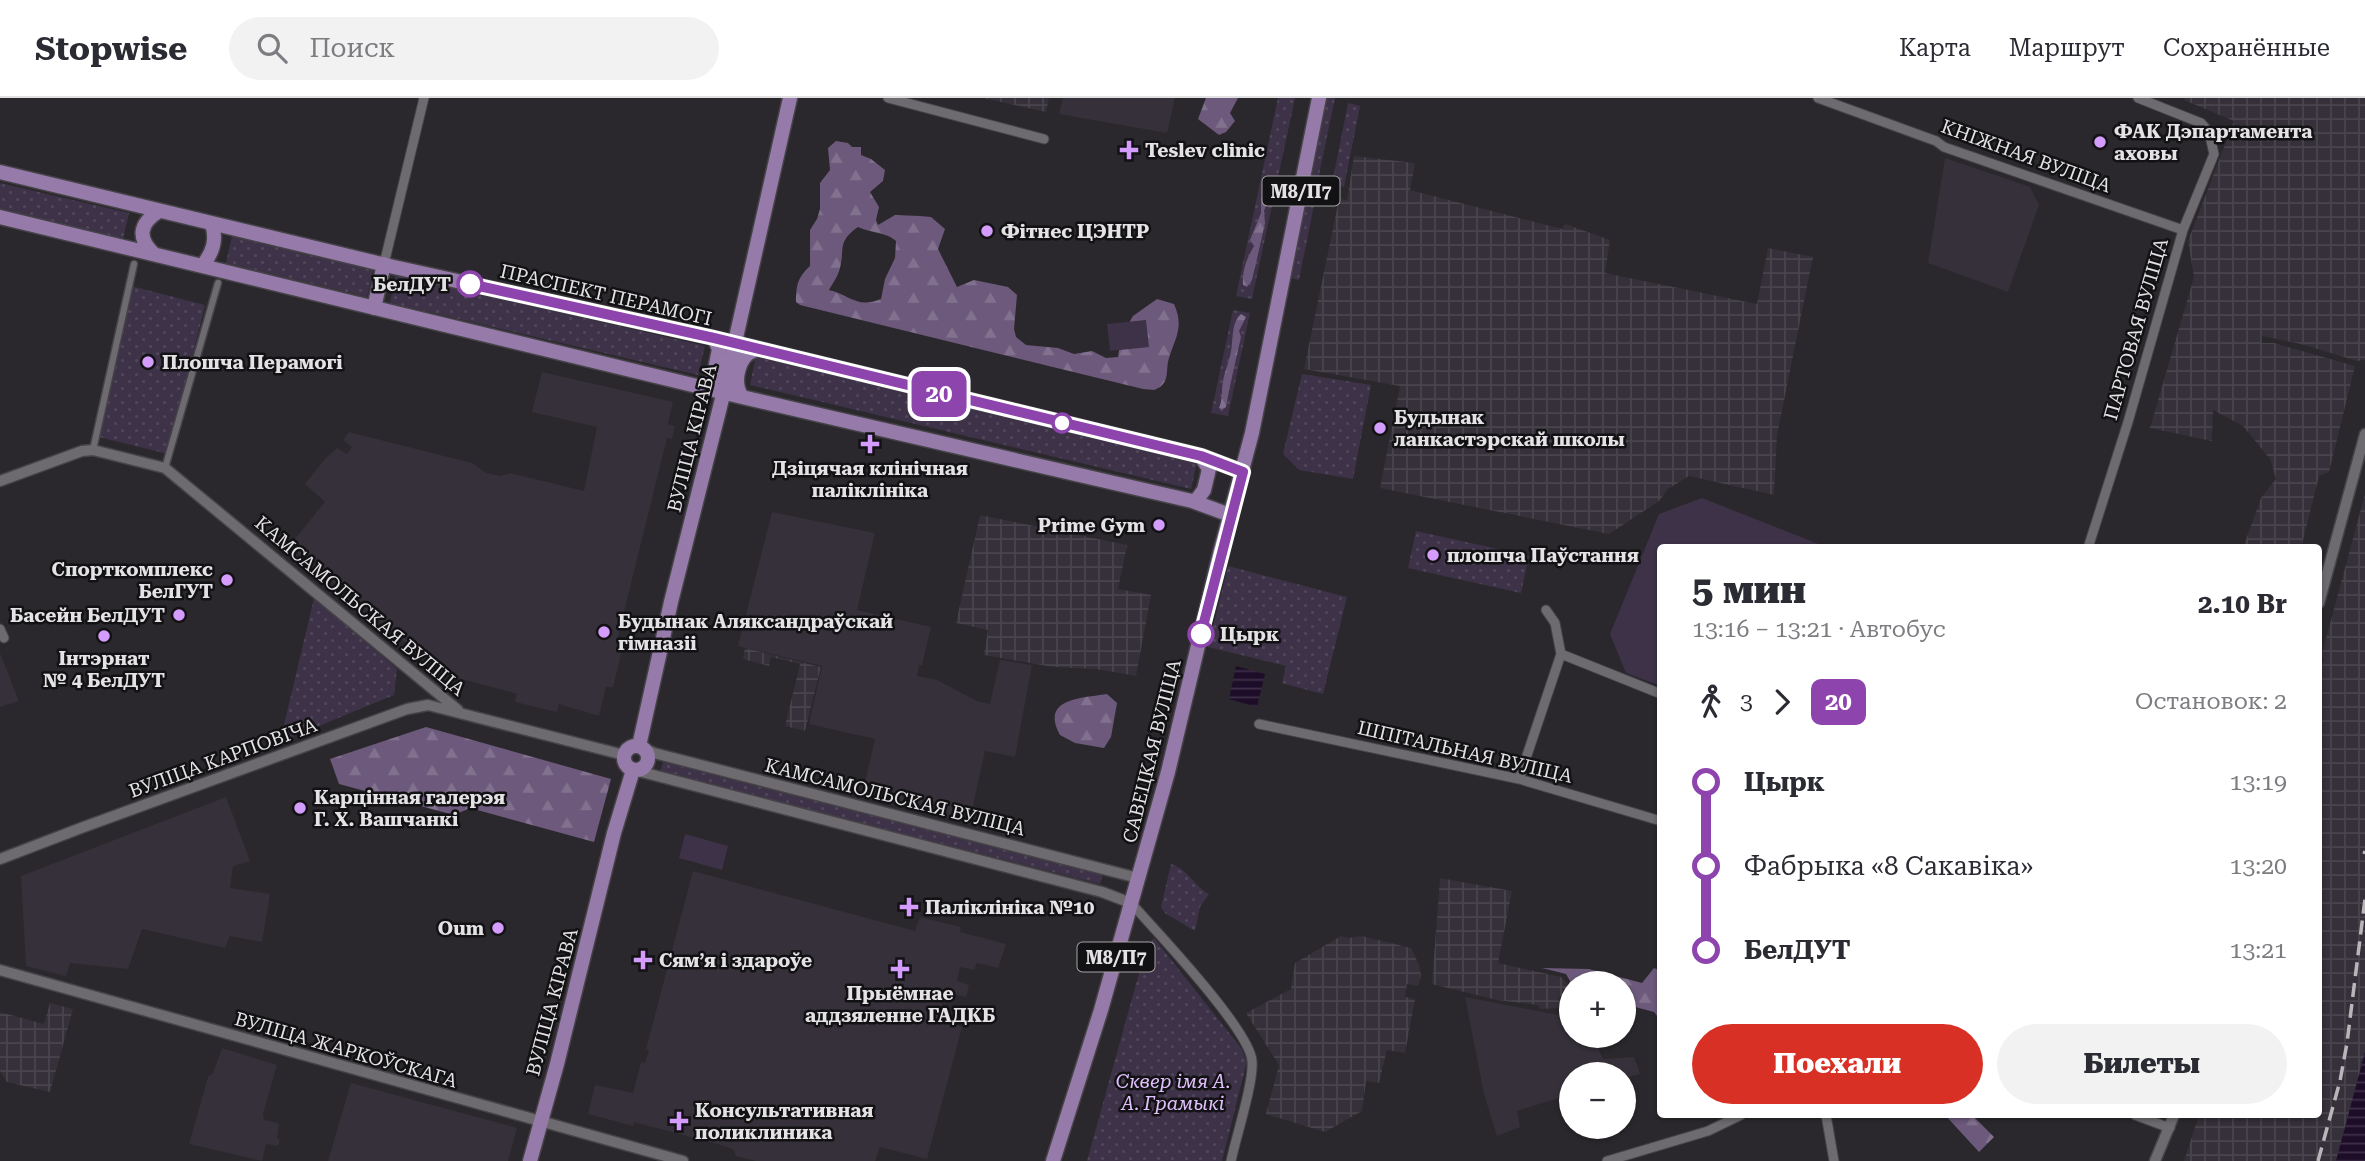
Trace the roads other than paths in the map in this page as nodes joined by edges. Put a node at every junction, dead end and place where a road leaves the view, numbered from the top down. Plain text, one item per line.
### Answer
1 (424, 98) edge
2 (790, 98) edge
3 (888, 98) edge
4 (1319, 98) edge
5 (1818, 98) edge
6 (2138, 98) edge
7 (1044, 139) dead end
8 (0, 172) edge
9 (159, 211) junction
10 (0, 217) edge
11 (212, 223) junction
12 (2183, 230) junction
13 (154, 254) junction
14 (134, 264) dead end
15 (384, 264) junction
16 (202, 266) junction
17 (218, 283) dead end
18 (374, 308) junction
19 (714, 338) junction
20 (735, 344) junction
21 (755, 350) junction
22 (703, 386) junction
23 (724, 391) junction
24 (743, 397) junction
25 (2365, 434) edge
26 (93, 450) junction
27 (1201, 456) junction
28 (166, 468) junction
29 (1243, 472) junction
30 (0, 481) edge
31 (1195, 502) junction
32 (1230, 514) junction
33 (2089, 544) edge
34 (2322, 592) edge
35 (1546, 610) dead end
36 (1560, 654) junction
37 (426, 685) junction
38 (1657, 692) edge
39 (428, 705) junction
40 (460, 712) junction
41 (1259, 724) dead end
42 (641, 747) junction
43 (624, 755) junction
44 (635, 770) junction
45 (1519, 779) junction
46 (847, 802) junction
47 (1657, 820) edge
48 (842, 824) junction
49 (0, 859) edge
50 (1108, 870) junction
51 (1139, 878) junction
52 (1102, 892) junction
53 (1131, 903) junction
54 (1150, 924) junction
55 (0, 970) edge
56 (1735, 1118) edge
57 (1827, 1118) edge
58 (2143, 1118) edge
59 (2173, 1118) edge
60 (540, 1121) junction
61 (2170, 1128) junction
62 (530, 1161) edge
63 (683, 1161) edge
64 (1053, 1161) edge
65 (1231, 1161) edge
66 (1607, 1161) edge
67 (1835, 1161) edge
68 (2155, 1161) edge

1 - 15 street
2 - 20 main road, ВУЛІЦА КІРАВА
3 - 7 street
4 - 29 main road, САВЕЦКАЯ ВУЛІЦА / М8/П7
5 - 12 street, КНІЖНАЯ ВУЛІЦА
6 - 12 street, ПАРТОВАЯ ВУЛІЦА
8 - 9 main road, ПРАСПЕКТ ПЕРАМОГІ
9 - 11 main road, ПРАСПЕКТ ПЕРАМОГІ
9 - 13 main road
10 - 13 main road
11 - 15 main road, ПРАСПЕКТ ПЕРАМОГІ
11 - 16 main road
12 - 33 street, ПАРТОВАЯ ВУЛІЦА
13 - 16 main road
14 - 26 street
15 - 18 main road
15 - 19 main road, ПРАСПЕКТ ПЕРАМОГІ
16 - 18 main road
17 - 28 street
18 - 22 main road
19 - 20 main road, ПРАСПЕКТ ПЕРАМОГІ
19 - 22 main road
20 - 21 main road, ПРАСПЕКТ ПЕРАМОГІ
20 - 23 main road, ВУЛІЦА КІРАВА
21 - 24 main road
21 - 27 main road, ПРАСПЕКТ ПЕРАМОГІ
22 - 23 main road
23 - 24 main road
23 - 42 main road, ВУЛІЦА КІРАВА
24 - 31 main road
25 - 34 street
26 - 28 street, КАМСАМОЛЬСКАЯ ВУЛІЦА
26 - 30 street
27 - 29 main road, ПРАСПЕКТ ПЕРАМОГІ
27 - 31 main road
28 - 37 street, КАМСАМОЛЬСКАЯ ВУЛІЦА
29 - 32 main road, САВЕЦКАЯ ВУЛІЦА / М8/П7
31 - 32 main road
32 - 51 main road, САВЕЦКАЯ ВУЛІЦА / М8/П7
35 - 36 street
36 - 38 street
36 - 45 street
37 - 39 street
37 - 40 street, КАМСАМОЛЬСКАЯ ВУЛІЦА
39 - 40 street, ВУЛІЦА КАРПОВІЧА
39 - 49 street, ВУЛІЦА КАРПОВІЧА
40 - 43 street, КАМСАМОЛЬСКАЯ ВУЛІЦА
41 - 45 street, ШПІТАЛЬНАЯ ВУЛІЦА
42 - 43 main road
42 - 44 main road
42 - 46 street, КАМСАМОЛЬСКАЯ ВУЛІЦА
43 - 44 main road
44 - 48 street, КАМСАМОЛЬСКАЯ ВУЛІЦА
44 - 60 main road, ВУЛІЦА КІРАВА
45 - 47 street, ШПІТАЛЬНАЯ ВУЛІЦА
46 - 48 street
46 - 50 street, КАМСАМОЛЬСКАЯ ВУЛІЦА
48 - 52 street, КАМСАМОЛЬСКАЯ ВУЛІЦА
50 - 51 street, КАМСАМОЛЬСКАЯ ВУЛІЦА
50 - 52 street
51 - 53 main road, САВЕЦКАЯ ВУЛІЦА / М8/П7
51 - 54 street
52 - 53 street, КАМСАМОЛЬСКАЯ ВУЛІЦА
53 - 54 street
53 - 64 main road, САВЕЦКАЯ ВУЛІЦА / М8/П7
54 - 65 street
55 - 60 street, ВУЛІЦА ЖАРКОЎСКАГА
56 - 66 street
57 - 67 street
58 - 61 street
59 - 61 street
60 - 62 main road, ВУЛІЦА КІРАВА
60 - 63 street, ВУЛІЦА ЖАРКОЎСКАГА
61 - 68 street

